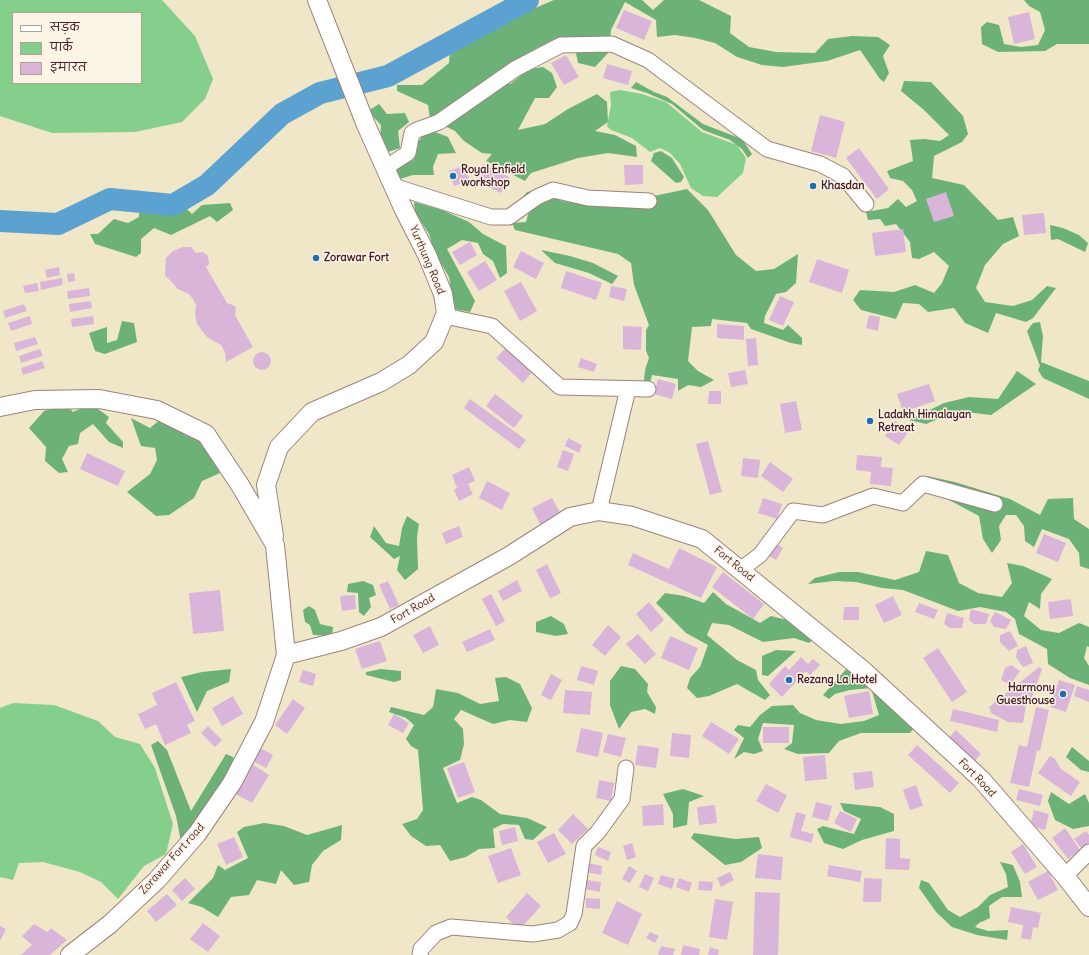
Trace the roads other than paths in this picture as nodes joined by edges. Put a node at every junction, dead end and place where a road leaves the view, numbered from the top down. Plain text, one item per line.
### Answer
1 (317, 0) edge
2 (385, 168) junction
3 (393, 186) junction
4 (649, 201) dead end
5 (866, 204) dead end
6 (445, 316) junction
7 (628, 389) junction
8 (648, 389) dead end
9 (0, 407) edge
10 (994, 504) dead end
11 (599, 511) junction
12 (275, 544) junction
13 (740, 570) junction
14 (286, 655) junction
15 (626, 768) dead end
16 (1089, 852) edge
17 (1065, 876) junction
18 (1089, 907) edge
19 (70, 955) edge
20 (420, 955) edge

1 - 2 street, Yurthung Road
2 - 3 street, Yurthung Road
2 - 5 street
3 - 4 street
3 - 6 street, Yurthung Road
6 - 7 street
6 - 12 street, Yurthung Road
7 - 8 street
7 - 11 street
9 - 12 street
10 - 13 street
11 - 13 street, Fort Road
11 - 14 street, Fort Road
12 - 14 street, Yurthung Road
13 - 17 street, Fort Road
14 - 19 street, Zorawar Fort road
15 - 20 street
16 - 17 street
17 - 18 street, Fort Road

